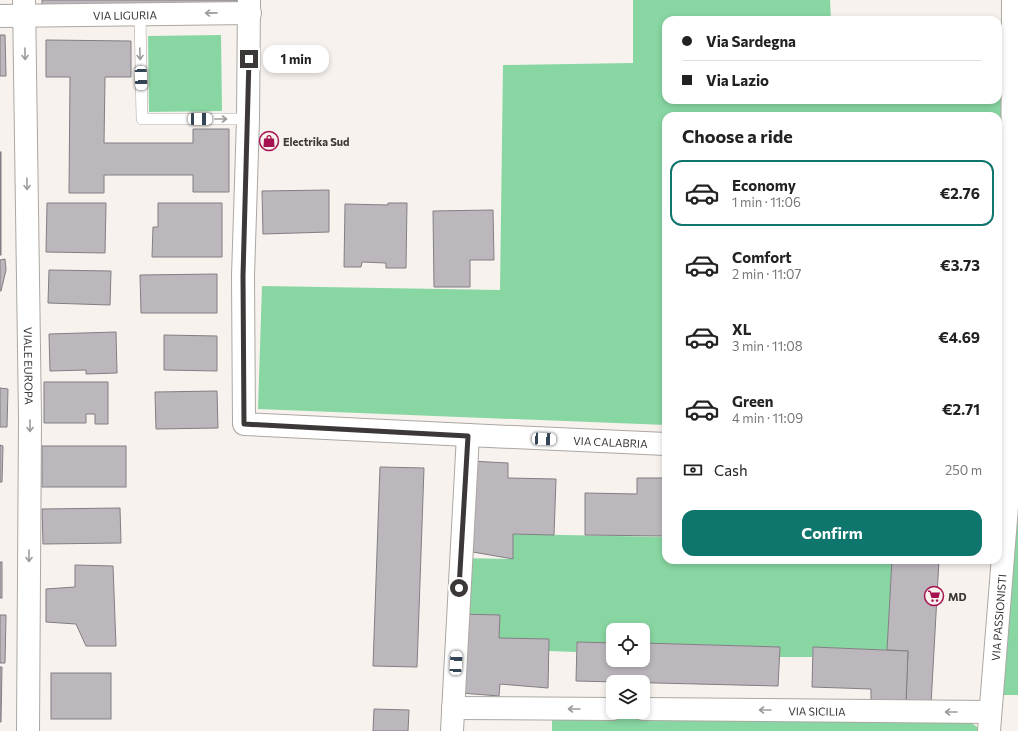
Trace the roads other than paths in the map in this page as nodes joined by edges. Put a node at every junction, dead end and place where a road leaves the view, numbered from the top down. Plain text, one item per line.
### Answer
1 (1013, 0) edge
2 (250, 6) edge
3 (24, 8) edge
4 (140, 15) junction
5 (0, 16) edge
6 (248, 119) junction
7 (468, 436) junction
8 (662, 444) edge
9 (1004, 457) edge
10 (1002, 495) edge
11 (998, 564) edge
12 (453, 708) junction
13 (606, 709) edge
14 (650, 709) edge
15 (990, 722) edge
16 (28, 731) edge
17 (452, 731) edge

1 - 9 street, VIA PASSIONISTI
2 -> 4 street, VIA LIGURIA
2 - 6 street
3 - 4 street, VIA LIGURIA
3 - 5 street, VIA LIGURIA
3 -> 16 street, VIALE EUROPA
4 -> 6 lane
6 - 7 street, VIA CALABRIA
7 - 8 street, VIA CALABRIA
7 - 12 street
9 - 10 street, VIA PASSIONISTI
11 - 15 street, VIA PASSIONISTI
13 -> 12 street
12 - 17 street
15 -> 14 street, VIA SICILIA

